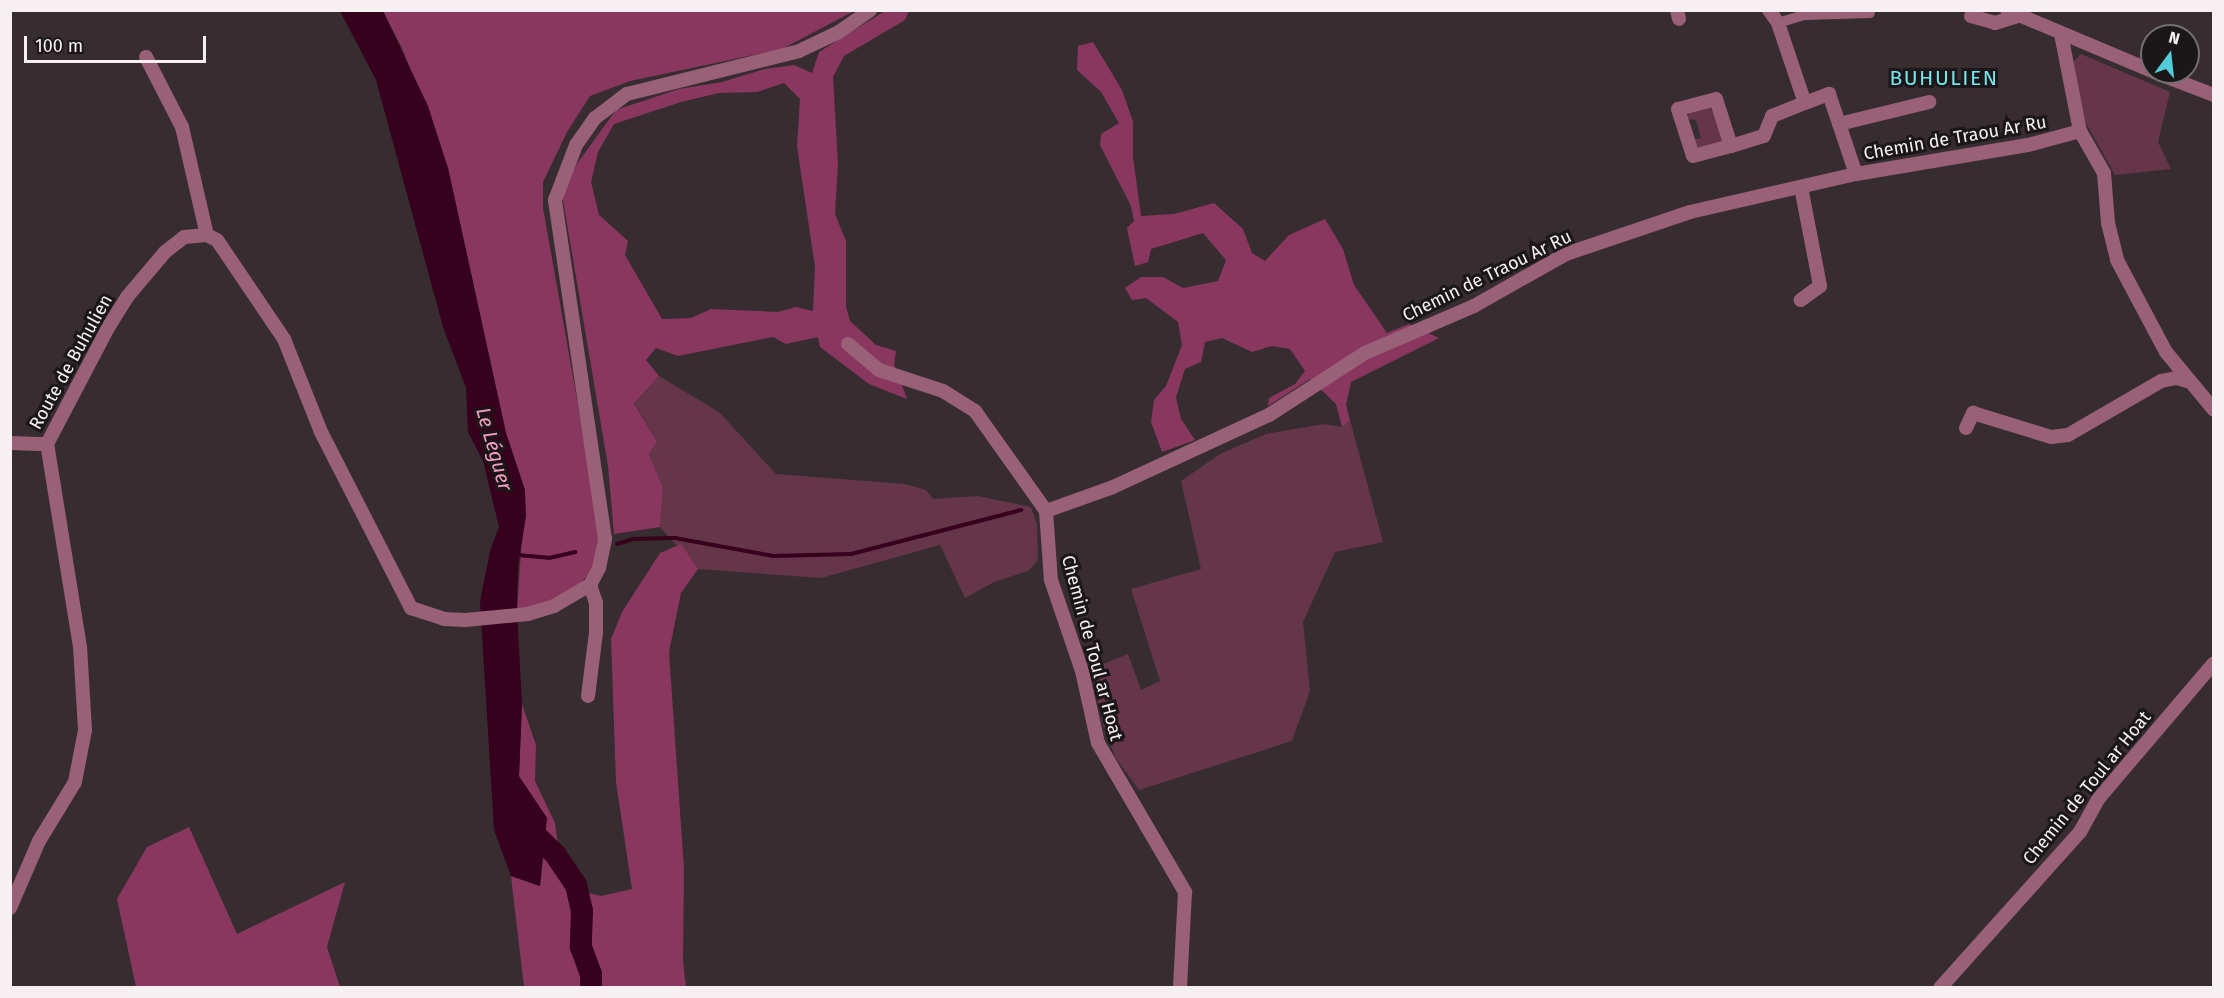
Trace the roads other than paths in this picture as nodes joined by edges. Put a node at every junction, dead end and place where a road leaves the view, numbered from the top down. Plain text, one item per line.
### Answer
1 (870, 10) edge
2 (1769, 10) edge
3 (1870, 12) dead end
4 (2013, 13) edge
5 (1971, 16) dead end
6 (2034, 16) edge
7 (1778, 23) junction
8 (2061, 34) junction
9 (146, 57) dead end
10 (2140, 67) edge
11 (2185, 84) edge
12 (2214, 95) edge
13 (1805, 102) junction
14 (1929, 102) dead end
15 (1839, 124) junction
16 (2080, 131) junction
17 (1731, 146) junction
18 (1856, 174) junction
19 (1801, 187) junction
20 (207, 235) junction
21 (1801, 300) dead end
22 (848, 344) dead end
23 (2192, 383) junction
24 (2214, 410) edge
25 (1966, 428) dead end
26 (10, 443) edge
27 (47, 444) junction
28 (1046, 511) junction
29 (590, 585) junction
30 (2214, 663) edge
31 (588, 696) dead end
32 (10, 908) edge
33 (1180, 987) edge
34 (1940, 987) edge

1 - 29 street
2 - 7 street
3 - 7 street
4 - 5 street
4 - 6 street
6 - 8 street
7 - 13 street
8 - 10 street
8 - 16 street
9 - 20 street
11 - 12 street
13 - 15 street
13 - 17 street
14 - 15 street
15 - 18 street
16 - 18 street, Chemin de Traou Ar Ru
16 - 23 street
17 - 17 street
18 - 19 street, Chemin de Traou Ar Ru
19 - 21 street
19 - 28 street, Chemin de Traou Ar Ru
20 - 27 street, Route de Buhulien
20 - 29 street
22 - 28 street
23 - 24 street
23 - 25 street
26 - 27 street
27 - 32 street, Route de Buhulien
28 - 33 street, Chemin de Toul ar Hoat
29 - 31 street
30 - 34 street, Chemin de Toul ar Hoat

